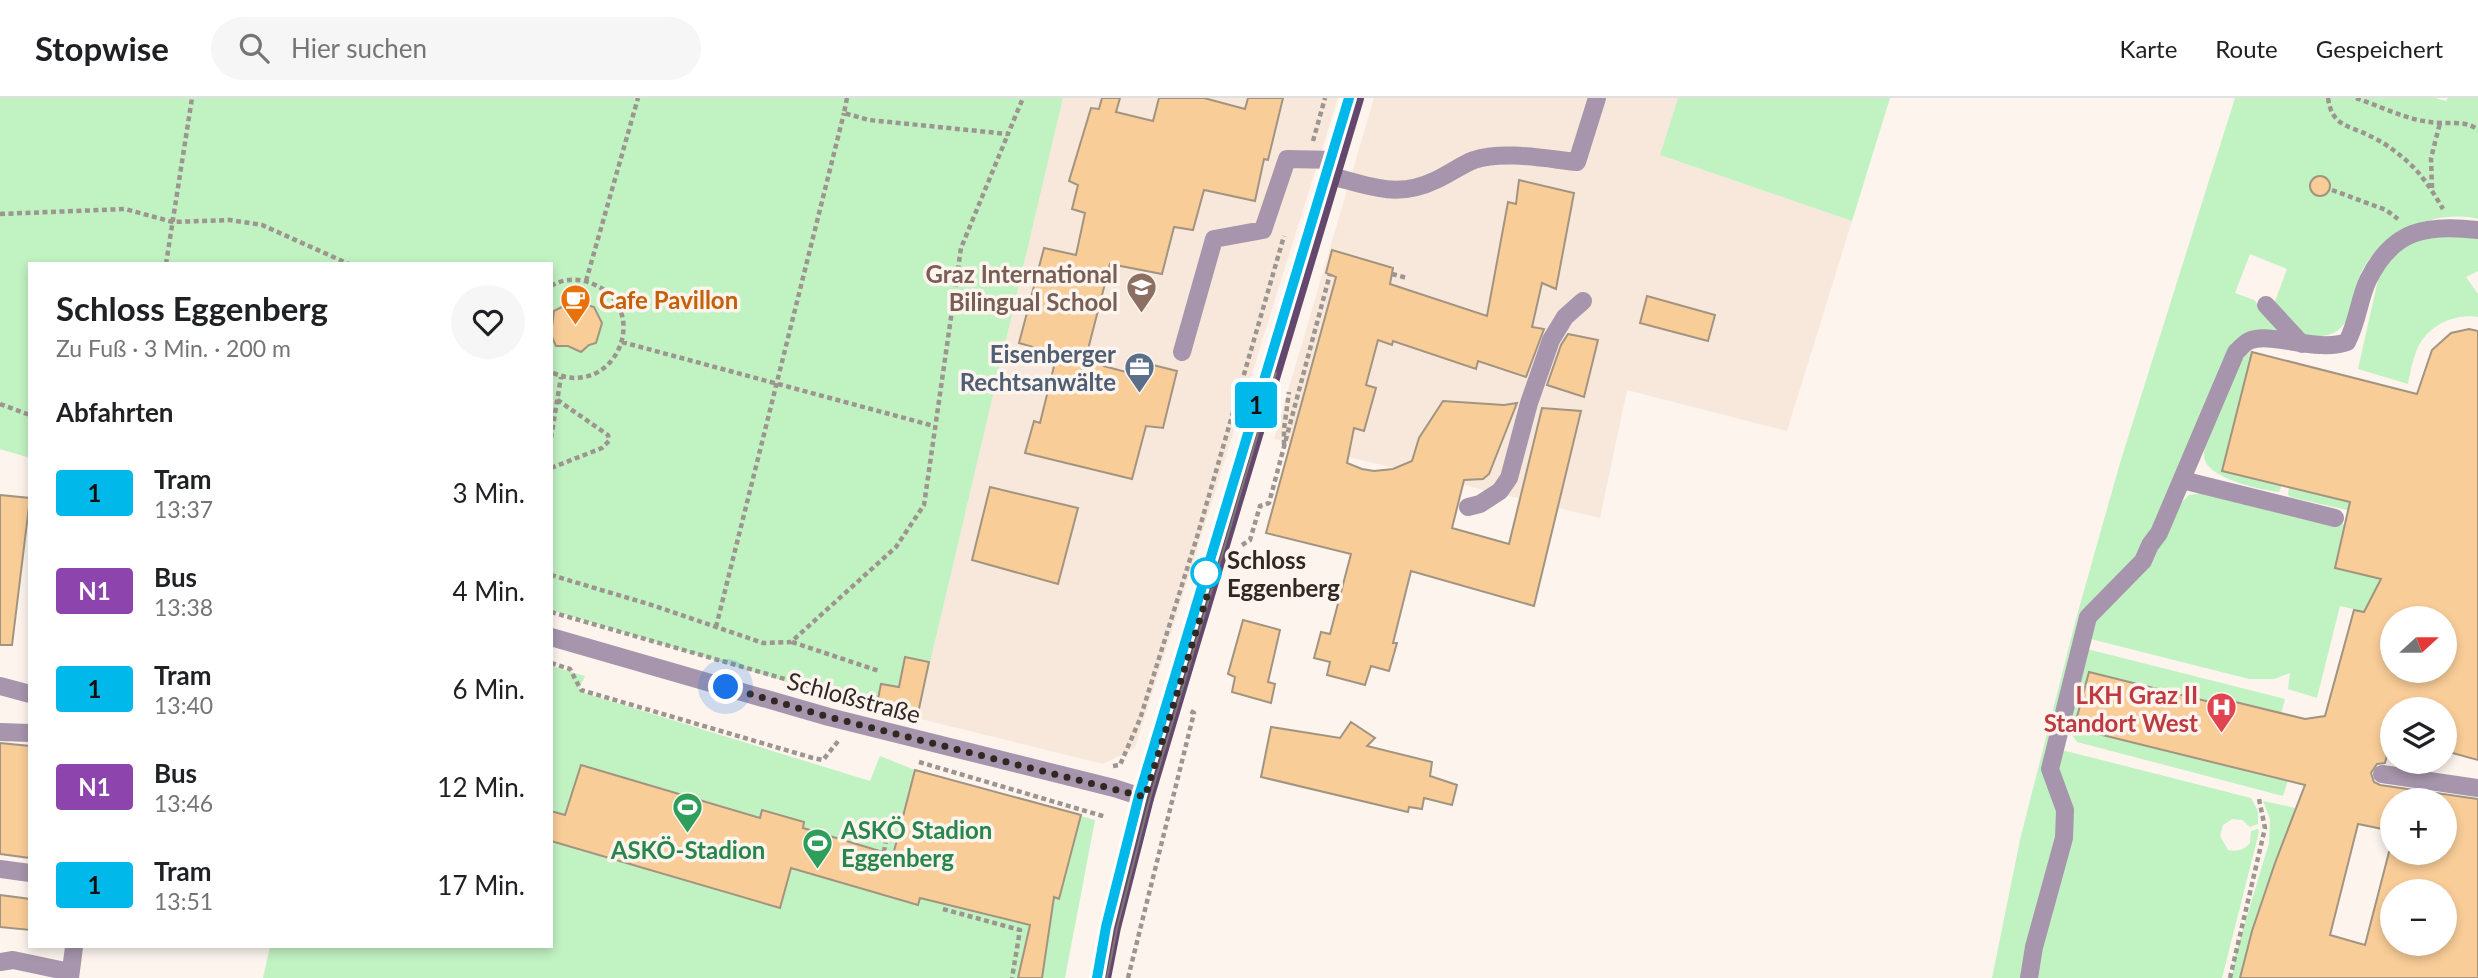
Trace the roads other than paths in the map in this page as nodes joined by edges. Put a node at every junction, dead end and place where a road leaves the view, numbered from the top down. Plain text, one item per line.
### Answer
1 (1355, 98) edge
2 (1597, 98) edge
3 (1333, 168) junction
4 (2478, 230) edge
5 (1583, 301) dead end
6 (2266, 305) dead end
7 (2302, 344) junction
8 (1182, 352) dead end
9 (2182, 480) junction
10 (1468, 507) dead end
11 (2336, 518) dead end
12 (553, 638) edge
13 (0, 686) edge
14 (28, 693) edge
15 (0, 732) edge
16 (28, 733) edge
17 (2382, 774) dead end
18 (2478, 788) edge
19 (1145, 797) junction
20 (0, 869) edge
21 (28, 873) edge
22 (74, 948) edge
23 (0, 962) edge
24 (70, 975) edge
25 (1102, 978) edge
26 (2029, 978) edge

1 - 3 main road
2 - 3 street
3 - 8 street
3 - 19 main road
4 - 7 street
5 - 10 street
6 - 7 street
7 - 9 street
9 - 11 street
9 - 26 street
12 - 19 street, Schloßstraße
13 - 14 street
15 - 16 street
17 - 18 street
19 - 25 main road
20 - 21 street
22 - 24 street
23 - 24 street

